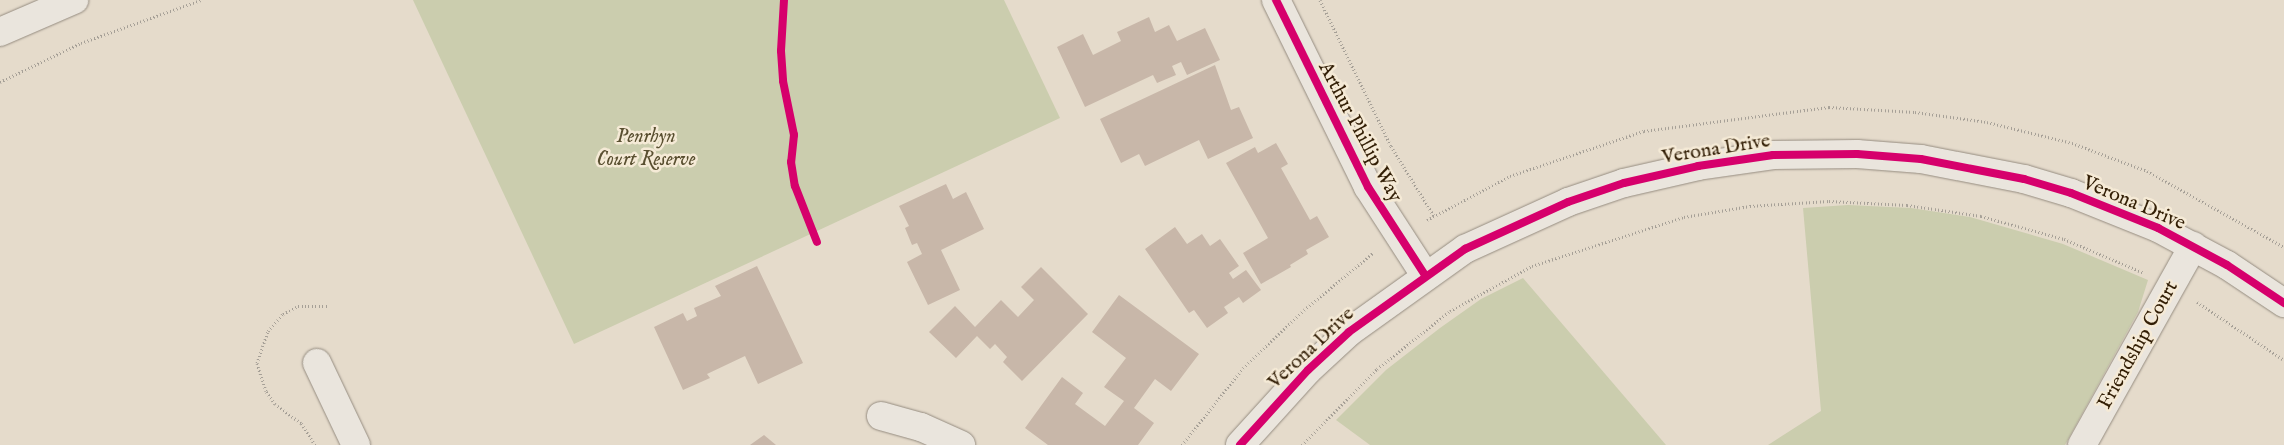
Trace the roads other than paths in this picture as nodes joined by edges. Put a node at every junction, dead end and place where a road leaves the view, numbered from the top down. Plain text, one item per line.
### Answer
1 (74, 0) edge
2 (1276, 0) edge
3 (0, 32) edge
4 (2193, 246) junction
5 (1425, 275) junction
6 (2284, 303) edge
7 (317, 363) dead end
8 (881, 416) dead end
9 (356, 445) edge
10 (961, 445) edge
11 (1240, 445) edge
12 (2082, 445) edge

1 - 3 street
2 - 5 street, Arthur Phillip Way
4 - 5 street, Verona Drive
4 - 6 street, Verona Drive
4 - 12 street, Friendship Court
5 - 11 street, Verona Drive
7 - 9 street
8 - 10 street

